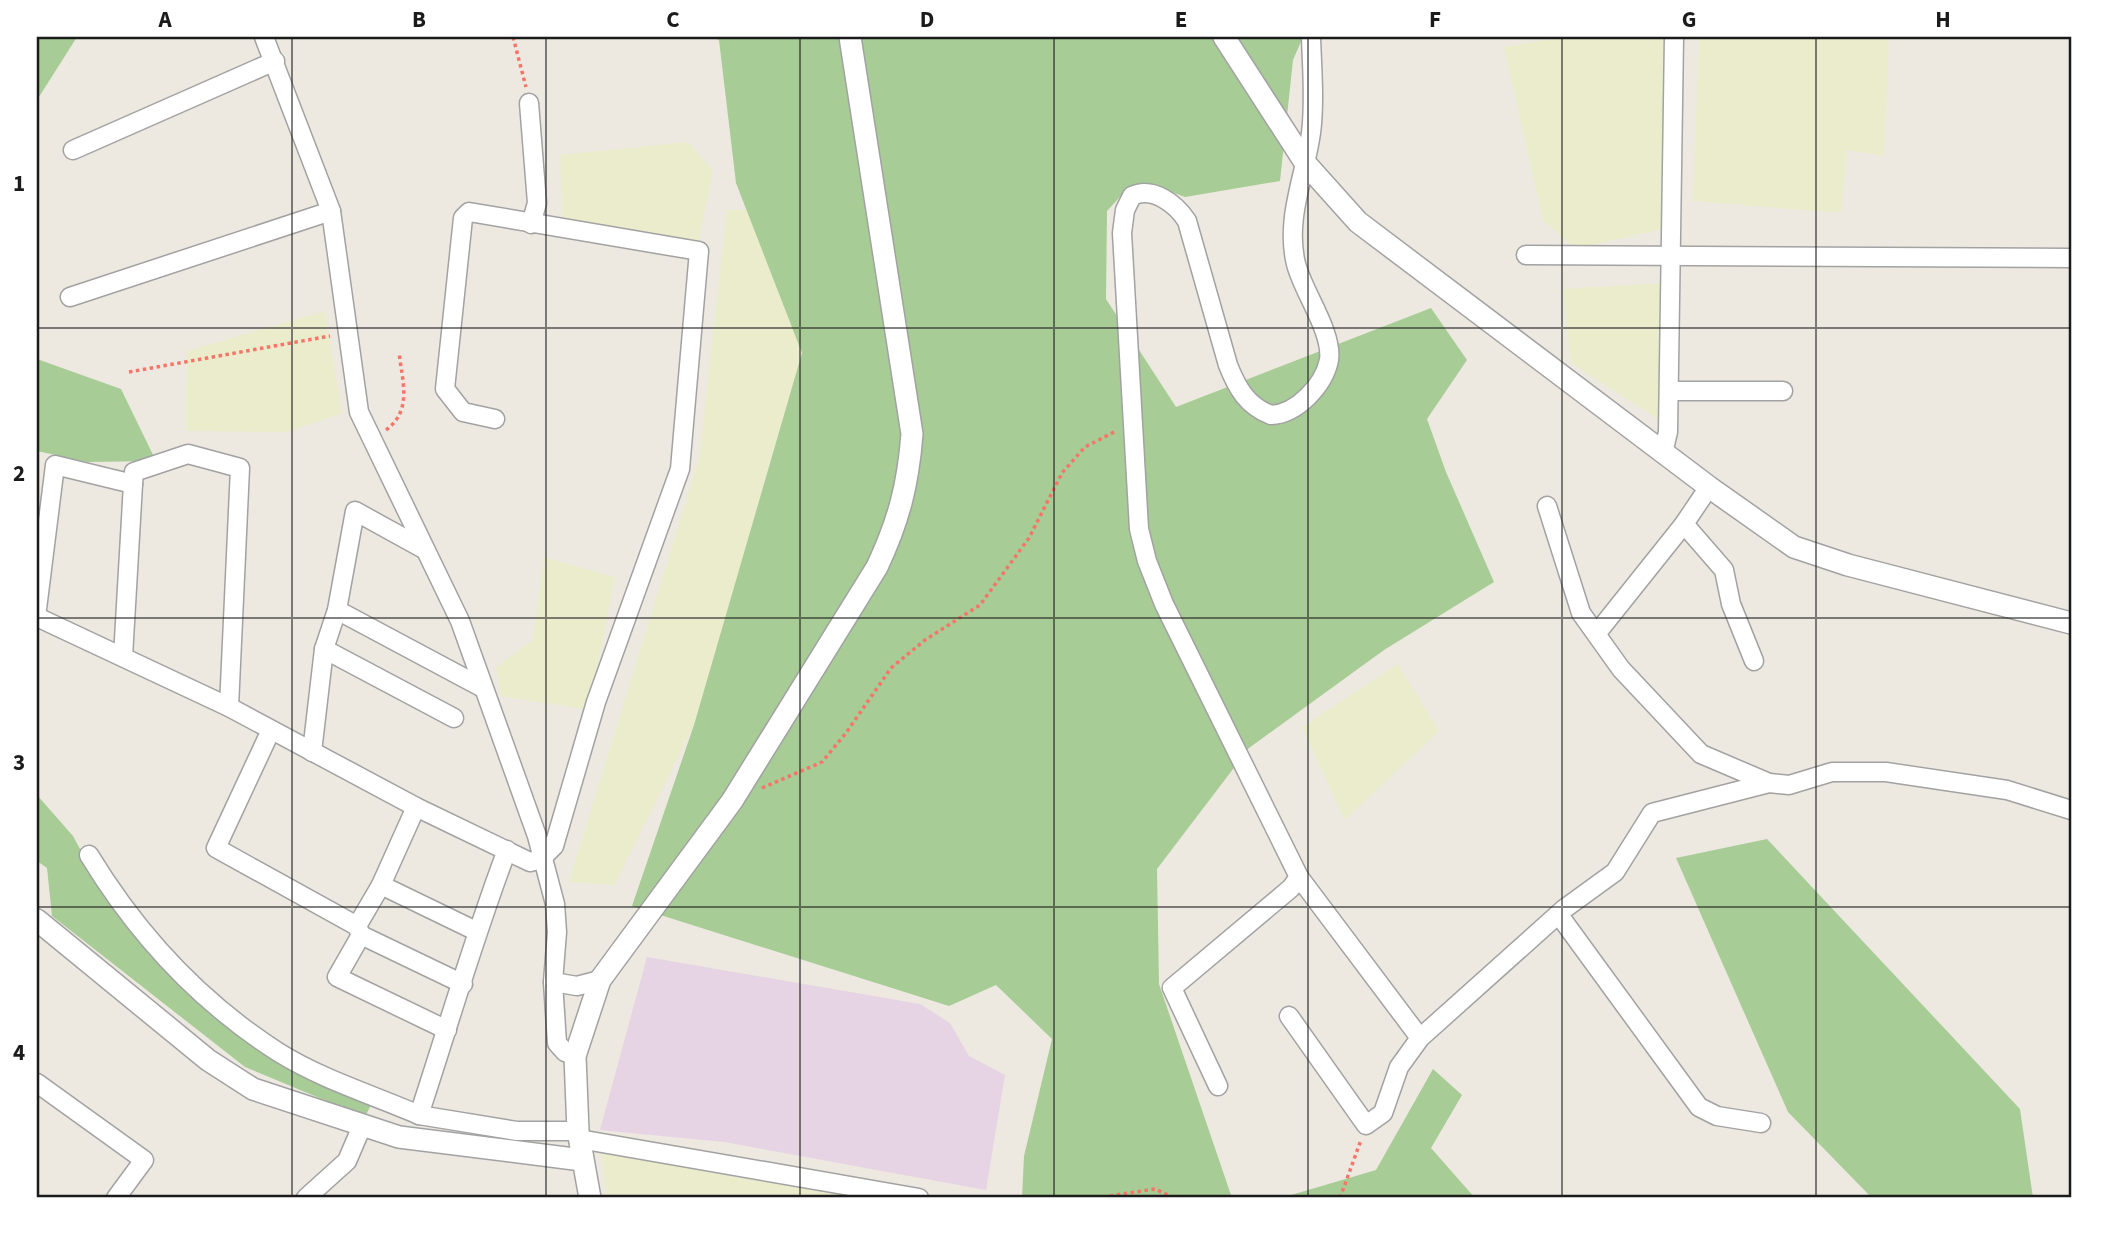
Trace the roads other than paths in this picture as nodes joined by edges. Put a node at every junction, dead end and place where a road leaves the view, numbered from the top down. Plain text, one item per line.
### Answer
1 (264, 37) edge
2 (850, 37) edge
3 (1224, 37) edge
4 (1311, 37) edge
5 (1674, 37) edge
6 (275, 61) junction
7 (529, 103) road end
8 (73, 150) dead end
9 (1306, 164) junction
10 (331, 211) junction
11 (531, 224) junction
12 (1526, 255) dead end
13 (1672, 257) junction
14 (2071, 258) edge
15 (70, 298) dead end
16 (1669, 391) junction
17 (1783, 391) dead end
18 (495, 419) dead end
19 (1663, 453) junction
20 (133, 484) junction
21 (1709, 487) junction
22 (1547, 506) dead end
23 (1684, 524) junction
24 (422, 548) junction
25 (37, 609) edge
26 (337, 610) junction
27 (37, 617) edge
28 (2071, 623) edge
29 (1597, 633) junction
30 (324, 649) junction
31 (123, 657) junction
32 (1754, 661) dead end
33 (482, 688) junction
34 (229, 707) junction
35 (454, 718) dead end
36 (271, 730) junction
37 (312, 752) junction
38 (1769, 783) junction
39 (416, 807) junction
40 (2071, 810) edge
41 (507, 850) junction
42 (89, 855) dead end
43 (541, 859) junction
44 (1299, 877) junction
45 (381, 884) junction
46 (1559, 915) junction
47 (37, 920) edge
48 (359, 930) junction
49 (476, 931) junction
50 (600, 980) junction
51 (552, 982) junction
52 (463, 984) junction
53 (1289, 1016) dead end
54 (447, 1030) junction
55 (1420, 1038) junction
56 (575, 1056) junction
57 (37, 1083) edge
58 (1218, 1086) dead end
59 (419, 1115) junction
60 (1761, 1123) dead end
61 (362, 1126) junction
62 (580, 1143) junction
63 (116, 1198) edge
64 (306, 1198) edge
65 (590, 1198) edge
66 (919, 1198) edge

1 - 6 street
2 - 50 street
3 - 9 street
4 - 9 street
5 - 13 street
6 - 8 street
6 - 10 street
7 - 11 street
9 - 19 street
9 - 44 street
10 - 15 street
10 - 24 street
11 - 18 street
11 - 43 street
12 - 13 street
13 - 14 street
13 - 16 street
16 - 17 street
16 - 19 street
19 - 21 street
20 - 25 street
20 - 31 street
20 - 34 street
21 - 23 street
21 - 28 street
22 - 29 street
23 - 29 street
23 - 32 street
24 - 26 street
24 - 33 street
26 - 30 street
26 - 33 street
27 - 31 street
29 - 38 street
30 - 35 street
30 - 37 street
31 - 34 street
33 - 43 street
34 - 36 street
36 - 37 street
36 - 48 street
37 - 39 street
38 - 40 street
38 - 46 street
39 - 41 street
39 - 45 street
41 - 43 street
41 - 49 street
42 - 59 street
43 - 51 street
44 - 55 street
44 - 58 street
45 - 48 street
45 - 49 street
46 - 55 street
46 - 60 street
47 - 61 street
48 - 52 street
48 - 54 street
49 - 52 street
50 - 51 street
50 - 56 street
51 - 56 street
52 - 54 street
53 - 55 street
54 - 59 street
56 - 62 street
57 - 63 street
59 - 62 street
61 - 62 street
61 - 64 street
62 - 65 street
62 - 66 street

